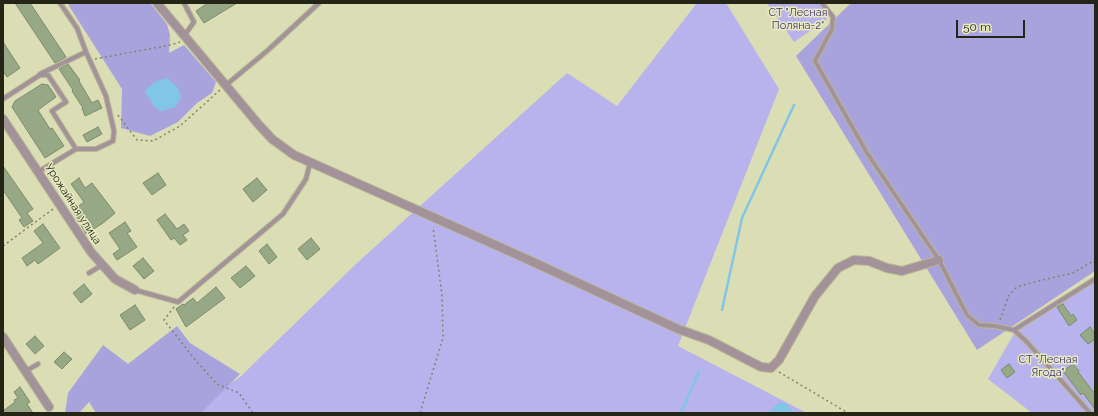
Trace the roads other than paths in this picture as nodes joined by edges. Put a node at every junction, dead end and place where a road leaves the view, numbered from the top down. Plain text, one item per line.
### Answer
1 (60, 3) edge
2 (158, 3) edge
3 (184, 3) edge
4 (319, 3) edge
5 (822, 3) edge
6 (186, 38) junction
7 (86, 52) junction
8 (40, 75) junction
9 (226, 86) junction
10 (3, 99) edge
11 (3, 119) edge
12 (76, 149) junction
13 (310, 163) junction
14 (38, 172) junction
15 (939, 260) junction
16 (102, 265) junction
17 (89, 273) dead end
18 (1095, 279) edge
19 (135, 290) joint
20 (1014, 330) junction
21 (3, 337) edge
22 (38, 364) dead end
23 (26, 371) junction
24 (49, 406) dead end
25 (1090, 413) edge

1 - 7 lane
2 - 6 street
3 - 6 lane
4 - 9 lane
5 - 15 lane
6 - 9 street
7 - 8 lane
7 - 12 lane
8 - 10 lane
8 - 12 lane
9 - 13 street
11 - 14 street, Урожайная улица
12 - 14 lane
13 - 15 street
13 - 19 lane
14 - 16 street, Урожайная улица
15 - 20 lane
16 - 17 lane
16 - 19 street, Урожайная улица
18 - 20 lane
20 - 25 lane
21 - 23 street
22 - 23 lane
23 - 24 street

